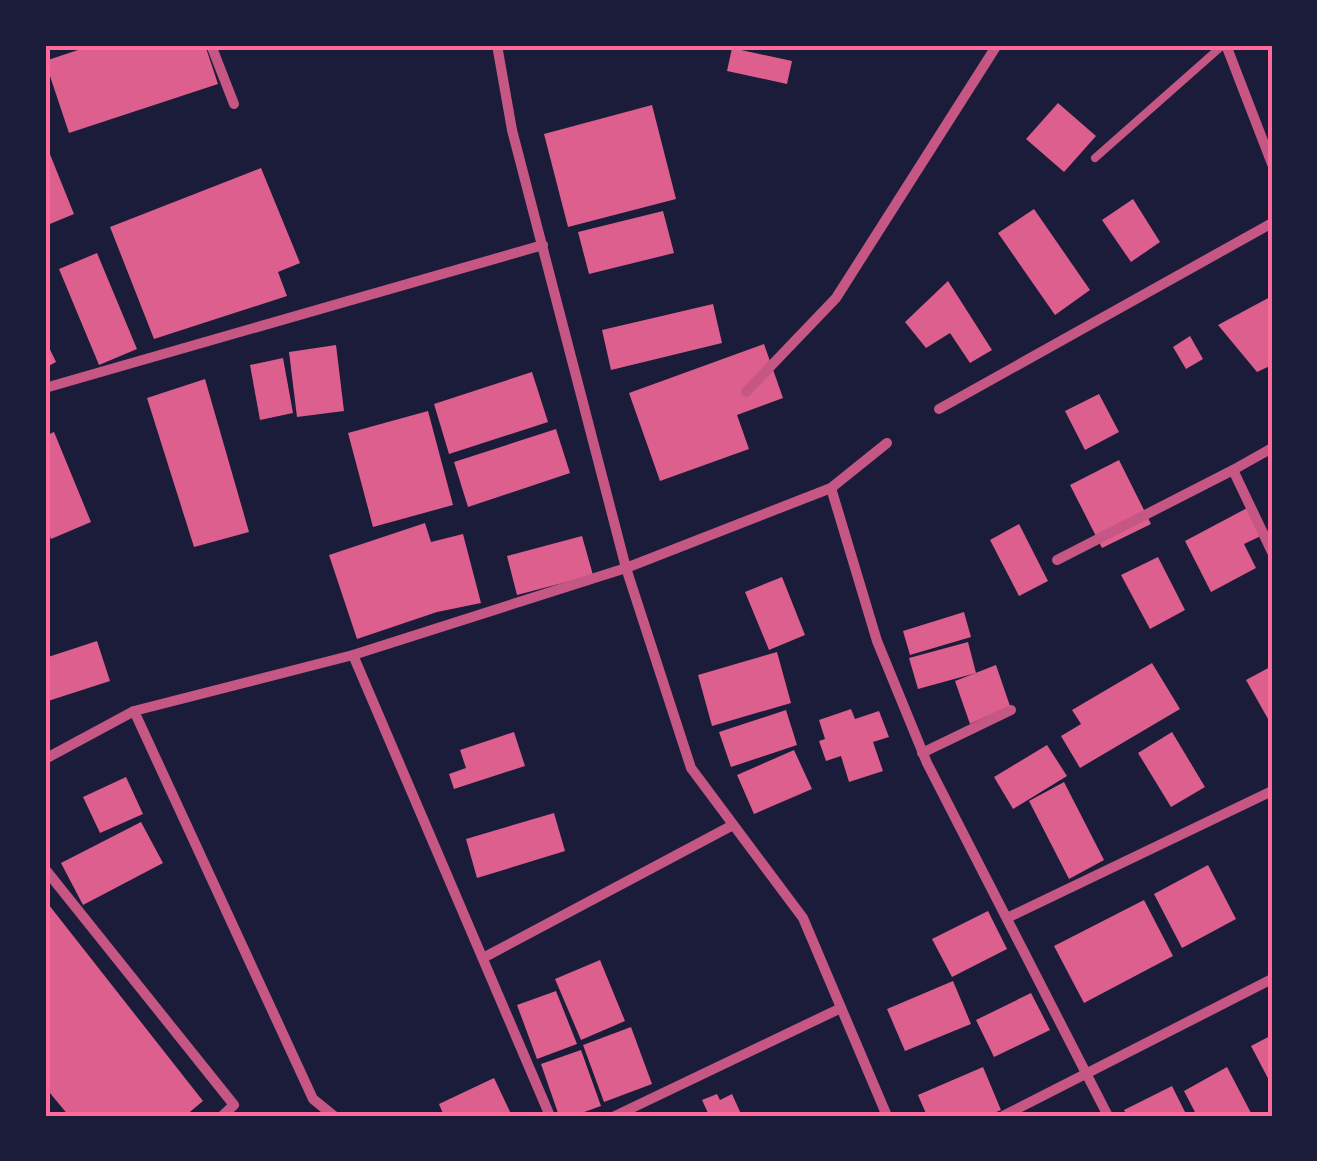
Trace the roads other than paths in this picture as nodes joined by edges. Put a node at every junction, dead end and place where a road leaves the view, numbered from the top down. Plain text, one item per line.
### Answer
1 (211, 45) edge
2 (497, 45) edge
3 (996, 45) edge
4 (1224, 45) edge
5 (234, 104) dead end
6 (1095, 158) dead end
7 (1272, 164) edge
8 (1272, 223) edge
9 (543, 245) junction
10 (45, 388) edge
11 (746, 392) dead end
12 (938, 410) dead end
13 (887, 443) dead end
14 (1272, 448) edge
15 (1233, 470) junction
16 (831, 488) junction
17 (1272, 552) edge
18 (1058, 560) dead end
19 (626, 568) junction
20 (353, 655) junction
21 (1011, 710) dead end
22 (134, 711) junction
23 (922, 752) junction
24 (45, 759) edge
25 (1272, 791) edge
26 (733, 825) junction
27 (45, 869) edge
28 (1007, 918) junction
29 (483, 958) junction
30 (1272, 979) edge
31 (841, 1008) junction
32 (1087, 1073) junction
33 (222, 1116) edge
34 (334, 1116) edge
35 (550, 1116) edge
36 (615, 1116) edge
37 (887, 1116) edge
38 (1003, 1116) edge
39 (1108, 1116) edge

1 - 5 street
2 - 9 street
3 - 11 street
4 - 6 lane
4 - 7 street
8 - 12 street
9 - 10 street
9 - 19 street
13 - 16 street
14 - 15 street
15 - 17 street
15 - 18 street
16 - 19 street
16 - 23 street
19 - 20 street
19 - 26 street
20 - 22 street
20 - 29 street
21 - 23 street
22 - 24 street
22 - 34 street
23 - 28 street
25 - 28 street
26 - 29 street
26 - 31 street
27 - 33 street
28 - 32 street
29 - 35 street
30 - 32 street
31 - 36 street
31 - 37 street
32 - 38 street
32 - 39 street

